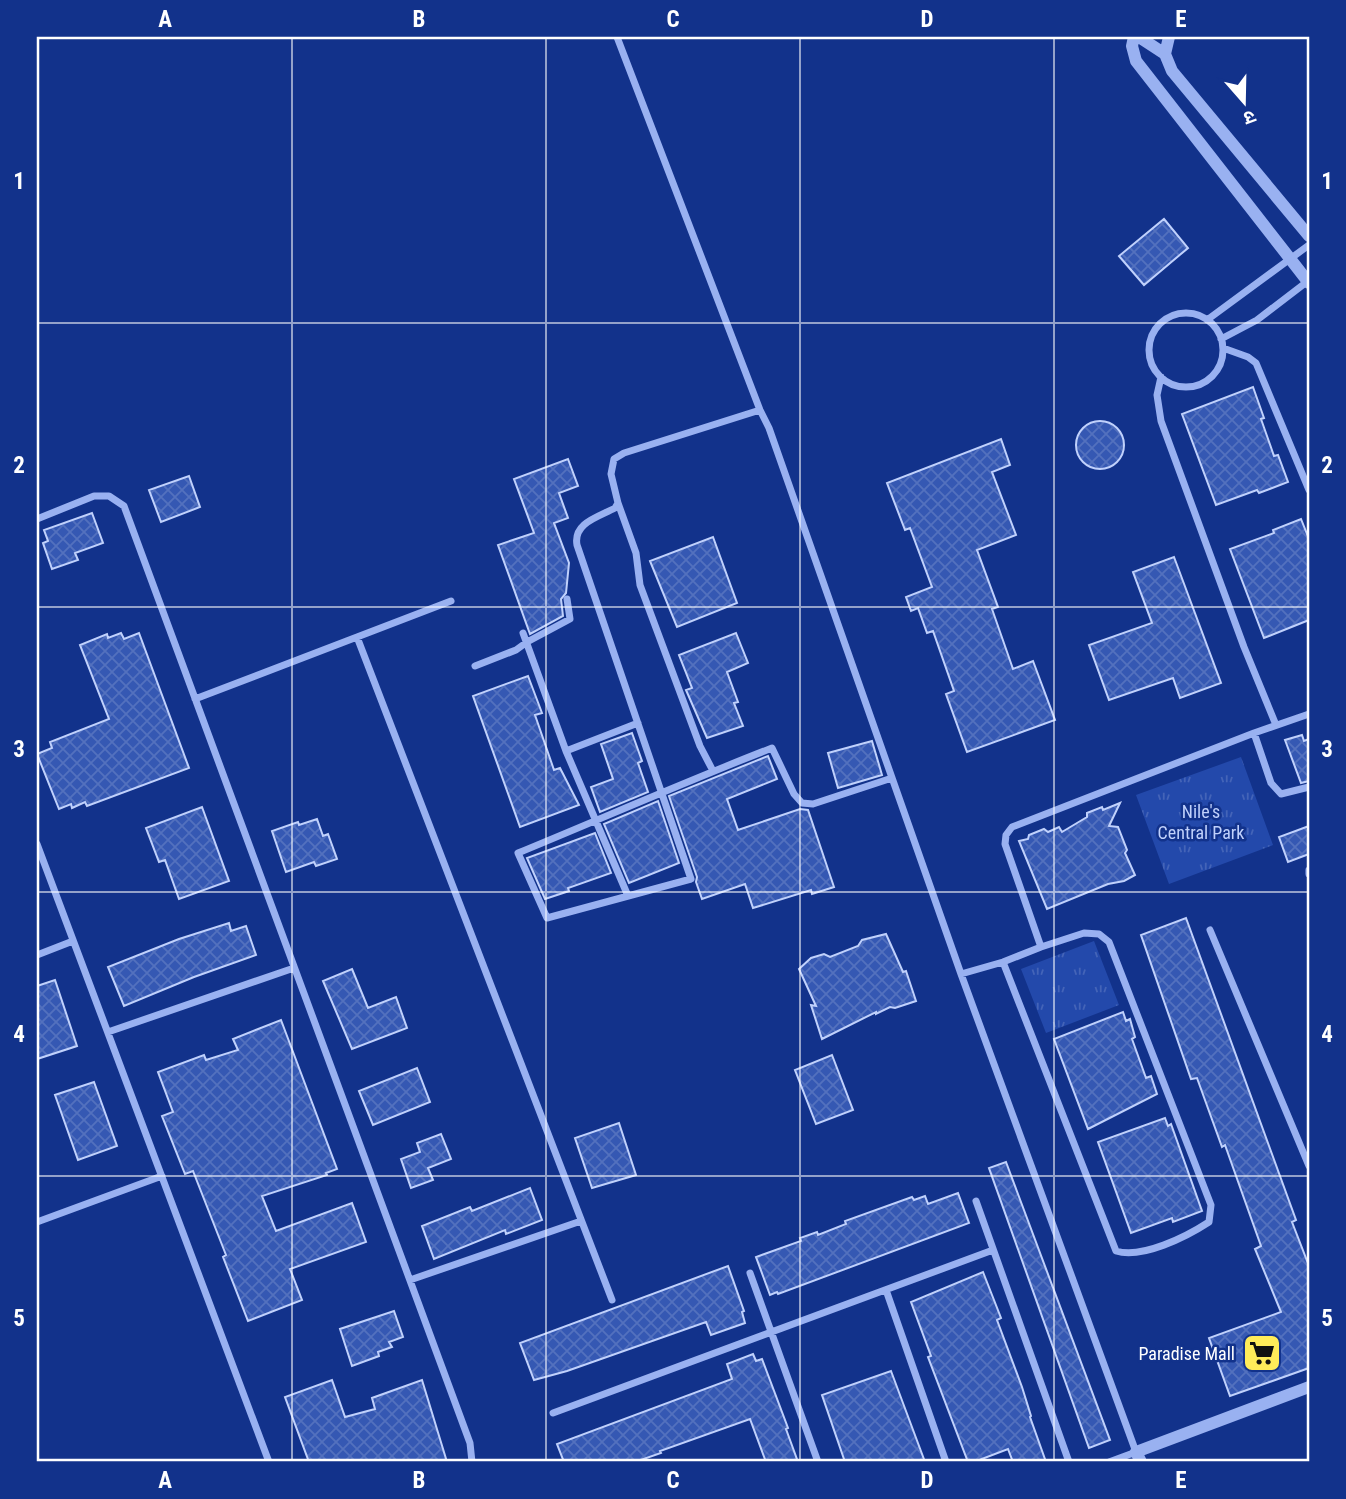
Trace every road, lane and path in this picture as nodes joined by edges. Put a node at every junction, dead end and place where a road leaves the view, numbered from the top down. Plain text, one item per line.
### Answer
1 (617, 37) edge
2 (1136, 37) edge
3 (1169, 37) edge
4 (1165, 54) junction
5 (1309, 236) edge
6 (1309, 245) edge
7 (1288, 258) junction
8 (1309, 282) edge
9 (1207, 320) junction
10 (1222, 344) junction
11 (1161, 377) junction
12 (760, 410) junction
13 (1309, 490) edge
14 (618, 503) junction
15 (37, 519) edge
16 (567, 599) dead end
17 (451, 601) dead end
18 (523, 633) dead end
19 (356, 637) junction
20 (527, 642) junction
21 (475, 666) dead end
22 (195, 699) junction
23 (1309, 714) edge
24 (638, 723) junction
25 (1276, 725) junction
26 (1254, 733) junction
27 (566, 751) junction
28 (713, 771) junction
29 (892, 778) junction
30 (1309, 787) edge
31 (663, 794) junction
32 (595, 822) junction
33 (37, 844) edge
34 (628, 896) junction
35 (1210, 930) dead end
36 (73, 941) junction
37 (1041, 947) junction
38 (37, 954) edge
39 (1003, 962) junction
40 (294, 968) junction
41 (961, 974) junction
42 (107, 1032) junction
43 (1309, 1141) edge
44 (1300, 1144) junction
45 (1309, 1166) edge
46 (162, 1177) junction
47 (976, 1201) dead end
48 (37, 1222) edge
49 (581, 1222) junction
50 (993, 1250) junction
51 (750, 1273) dead end
52 (410, 1280) junction
53 (886, 1290) junction
54 (612, 1300) dead end
55 (771, 1332) junction
56 (1309, 1387) edge
57 (553, 1413) dead end
58 (1138, 1457) edge
59 (269, 1462) edge
60 (472, 1462) edge
61 (818, 1462) edge
62 (946, 1462) edge
63 (1069, 1462) edge
64 (1109, 1462) edge

1 - 12 street
2 - 4 street
2 - 7 street
3 - 4 street
4 - 5 street
6 - 7 street
7 - 8 street
7 - 9 street
8 - 10 street
9 - 10 street
9 - 11 street
10 - 11 street
10 - 13 street
11 - 25 street
12 - 14 street
12 - 29 street
14 - 24 street
14 - 28 street
15 - 22 street
16 - 20 street
17 - 19 street
18 - 20 street
19 - 22 street
19 - 49 street
20 - 21 street
20 - 27 street
22 - 40 street
23 - 25 street
24 - 27 street
24 - 31 street
25 - 26 street
26 - 30 street
26 - 37 street
27 - 32 street
28 - 29 street
28 - 31 street
29 - 41 street
31 - 32 street
31 - 34 street
32 - 34 street
32 - 34 street
33 - 36 street
35 - 44 street
36 - 38 street
36 - 42 street
37 - 39 street
37 - 39 street
39 - 41 street
40 - 42 street
40 - 52 street
41 - 58 street
42 - 46 street
43 - 44 street
44 - 45 street
46 - 48 street
46 - 59 street
47 - 50 street
49 - 52 street
49 - 54 street
50 - 53 street
50 - 63 street
51 - 55 street
52 - 60 street
53 - 55 street
53 - 62 street
55 - 57 street
55 - 61 street
56 - 58 street
58 - 64 street

